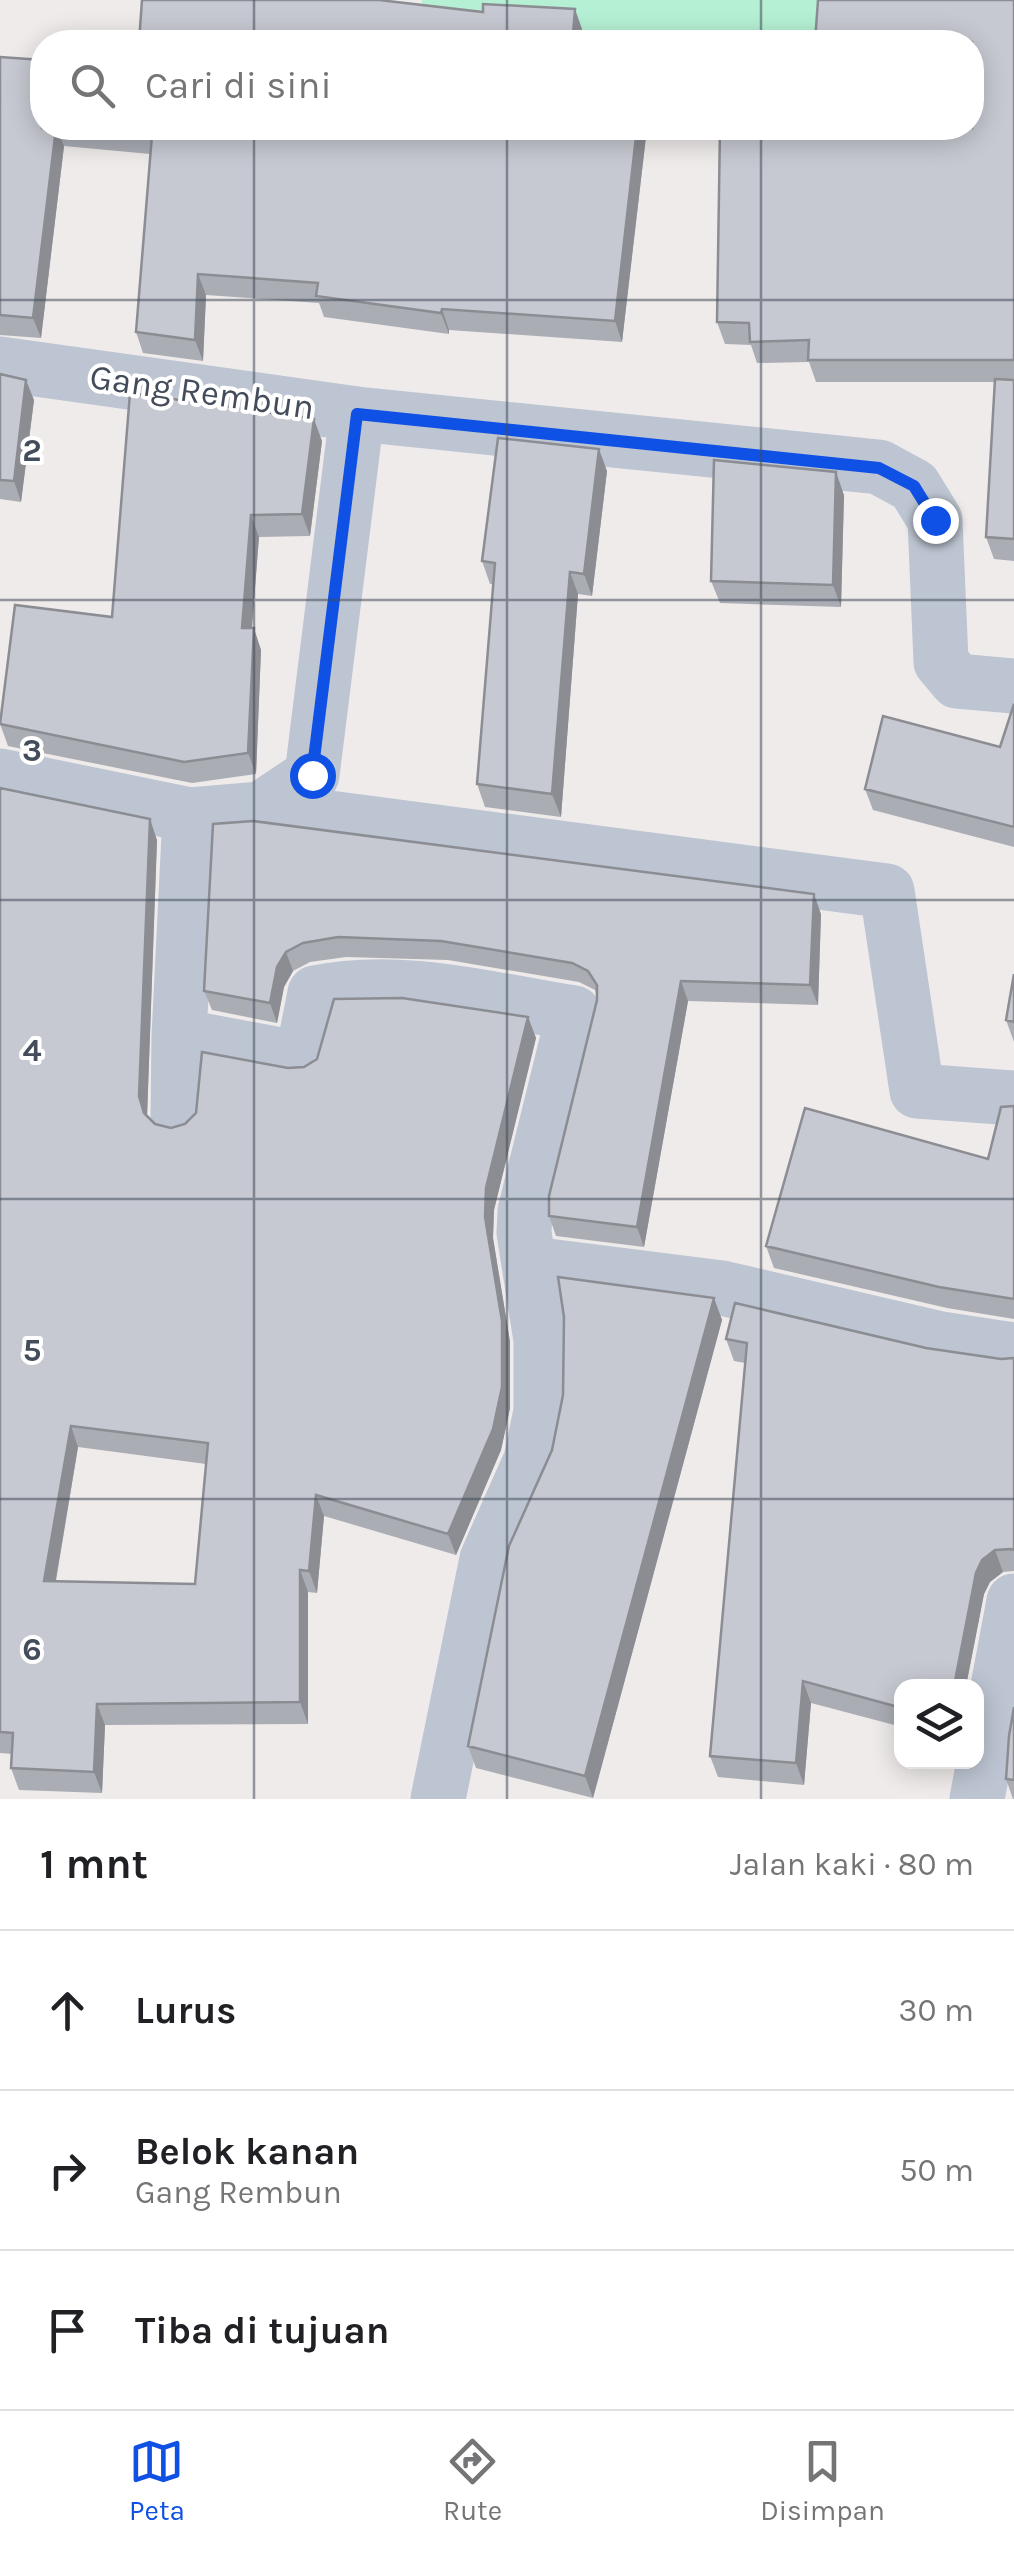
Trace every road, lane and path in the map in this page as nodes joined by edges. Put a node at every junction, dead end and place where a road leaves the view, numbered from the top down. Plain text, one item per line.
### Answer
1 (0, 364) edge
2 (357, 414) junction
3 (1014, 686) edge
4 (0, 776) edge
5 (262, 809) junction
6 (190, 815) junction
7 (180, 1036) junction
8 (1014, 1098) edge
9 (178, 1118) dead end
10 (532, 1264) junction
11 (1014, 1350) edge
12 (1014, 1601) edge
13 (438, 1799) edge
14 (977, 1799) edge

1 - 2 street, Gang Rembun
2 - 3 street, Gang Rembun
2 - 5 street
4 - 6 street
5 - 6 street
5 - 8 street
6 - 7 street
7 - 9 street
7 - 10 street
10 - 11 street
10 - 13 street
12 - 14 street

